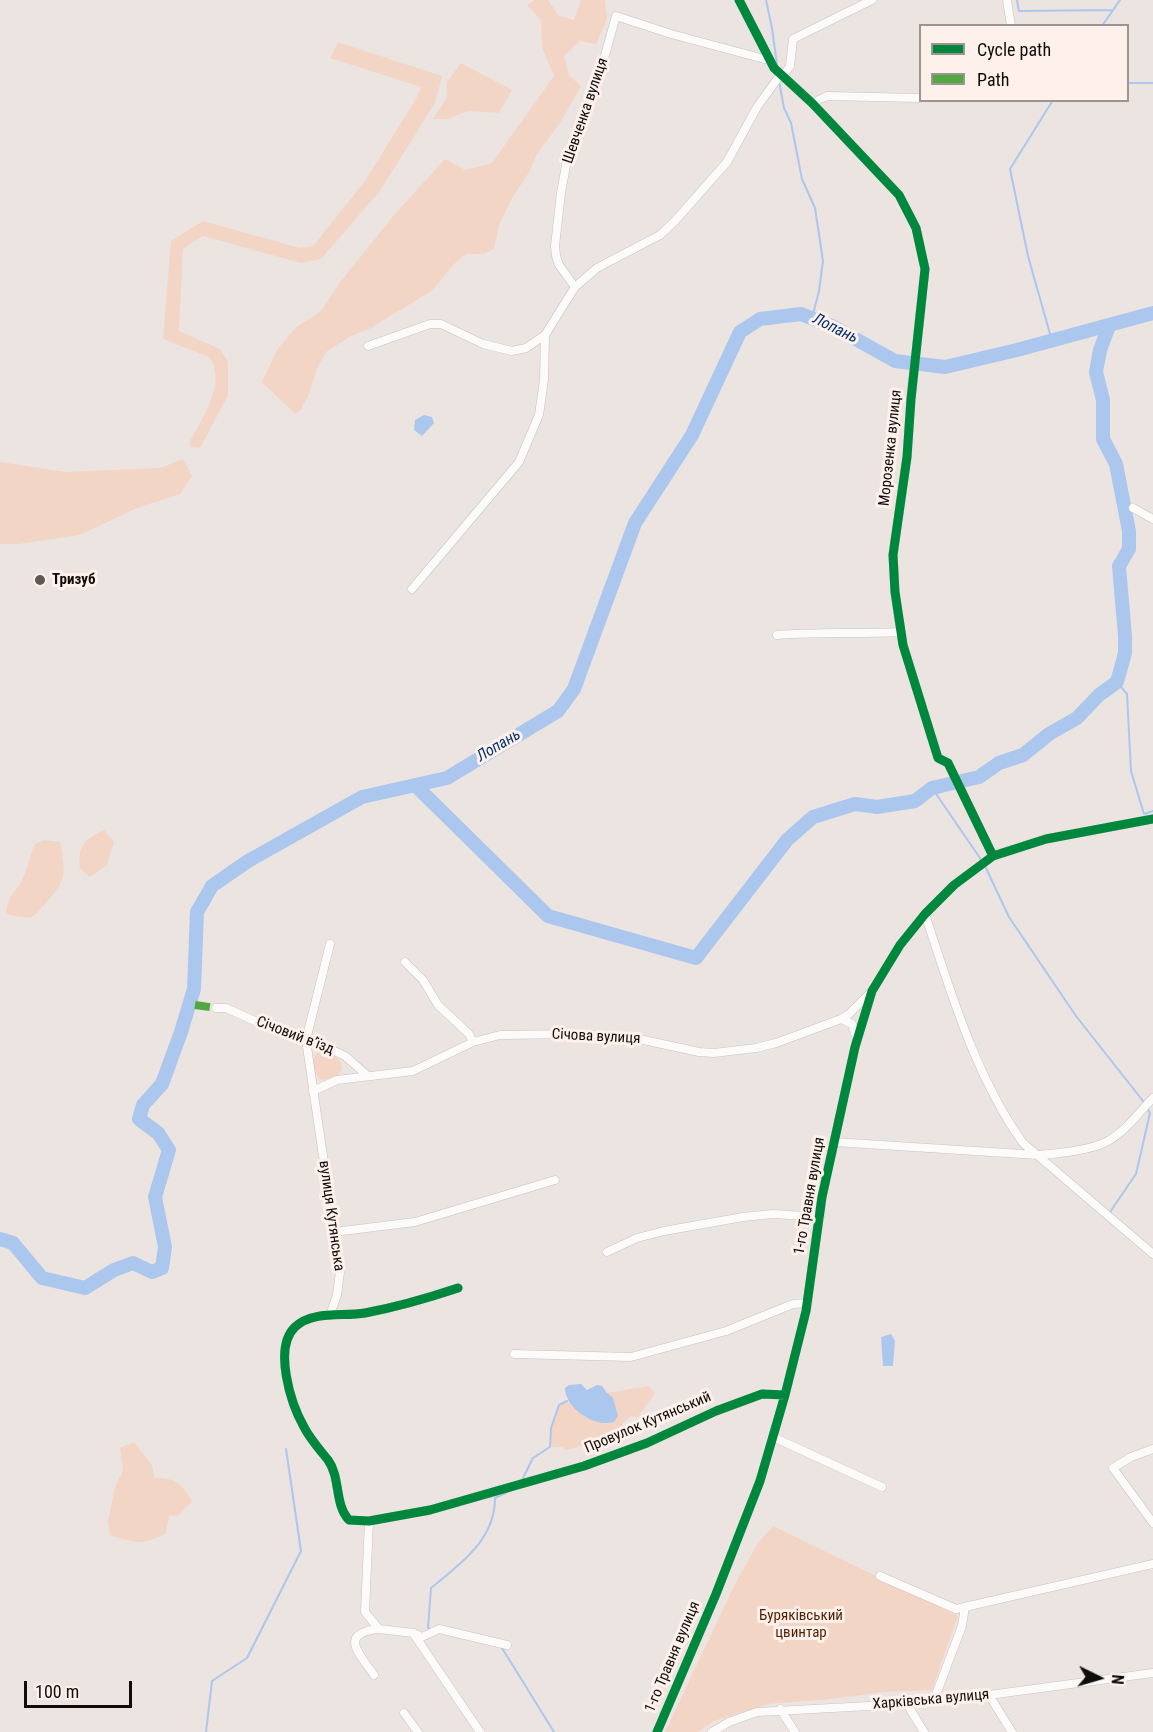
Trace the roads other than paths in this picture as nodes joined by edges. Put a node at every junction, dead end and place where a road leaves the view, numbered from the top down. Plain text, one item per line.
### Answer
1 (739, 0) edge
2 (872, 0) edge
3 (1007, 0) edge
4 (1011, 24) edge
5 (768, 60) junction
6 (782, 75) junction
7 (919, 98) edge
8 (812, 103) junction
9 (575, 287) junction
10 (545, 335) junction
11 (368, 346) dead end
12 (1133, 508) dead end
13 (1153, 519) edge
14 (412, 589) dead end
15 (900, 632) junction
16 (777, 635) dead end
17 (1153, 819) edge
18 (993, 856) junction
19 (925, 914) junction
20 (330, 944) dead end
21 (405, 962) dead end
22 (872, 991) junction
23 (216, 1008) dead end
24 (841, 1019) junction
25 (306, 1040) junction
26 (857, 1041) junction
27 (473, 1042) junction
28 (368, 1076) junction
29 (313, 1091) junction
30 (1153, 1098) edge
31 (834, 1142) junction
32 (1038, 1155) junction
33 (555, 1180) dead end
34 (820, 1217) junction
35 (334, 1232) junction
36 (607, 1252) dead end
37 (1153, 1254) edge
38 (458, 1288) dead end
39 (808, 1303) junction
40 (330, 1315) junction
41 (514, 1354) dead end
42 (785, 1395) junction
43 (773, 1437) junction
44 (1153, 1449) edge
45 (882, 1487) dead end
46 (369, 1521) junction
47 (1153, 1523) edge
48 (1153, 1564) edge
49 (880, 1576) dead end
50 (965, 1607) junction
51 (378, 1629) junction
52 (413, 1633) junction
53 (507, 1645) dead end
54 (1153, 1673) edge
55 (374, 1675) dead end
56 (989, 1695) junction
57 (937, 1701) junction
58 (907, 1704) junction
59 (780, 1709) junction
60 (404, 1713) dead end
61 (418, 1732) edge
62 (480, 1732) edge
63 (657, 1732) edge
64 (712, 1732) edge
65 (795, 1732) edge
66 (924, 1732) edge
67 (1012, 1732) edge

1 - 5 street
2 - 6 street
3 - 4 street
5 - 6 street
5 - 9 street, Шевченка вулиця
6 - 8 street, Морозенка вулиця
6 - 9 street
7 - 8 street
8 - 15 street, Морозенка вулиця
9 - 10 street
10 - 11 street
10 - 14 street
12 - 13 street
15 - 16 street
15 - 18 street, Морозенка вулиця
17 - 18 street, 1-го Травня вулиця
18 - 19 street, 1-го Травня вулиця
19 - 22 street, 1-го Травня вулиця
19 - 32 street
20 - 25 street, вулиця Кутянська
21 - 27 street
22 - 24 street, Січова вулиця
22 - 26 street, 1-го Травня вулиця
23 - 25 street, Січовий в’їзд
24 - 26 street
24 - 27 street, Січова вулиця
25 - 28 street, Січовий в’їзд
25 - 29 street, вулиця Кутянська
26 - 31 street, 1-го Травня вулиця
27 - 28 street, Січова вулиця
28 - 29 street, Січова вулиця
29 - 35 street, вулиця Кутянська
30 - 32 street
31 - 32 street
31 - 34 street, 1-го Травня вулиця
32 - 37 street
33 - 35 street
34 - 36 street
34 - 39 street, 1-го Травня вулиця
35 - 40 street, вулиця Кутянська
38 - 40 street
39 - 41 street
39 - 42 street, 1-го Травня вулиця
40 - 46 street
42 - 43 street, 1-го Травня вулиця
42 - 46 street, Провулок Кутянський
43 - 45 street
43 - 63 street, 1-го Травня вулиця
44 - 47 street
46 - 51 street
48 - 50 street
49 - 50 street
50 - 57 street
51 - 52 street
51 - 55 street
52 - 53 street
52 - 62 street
54 - 56 street, Харківська вулиця
56 - 57 street, Харківська вулиця
56 - 67 street
57 - 58 street, Харківська вулиця
58 - 59 street, Харківська вулиця
58 - 66 street
59 - 64 street, Харківська вулиця
59 - 65 street
60 - 61 street

